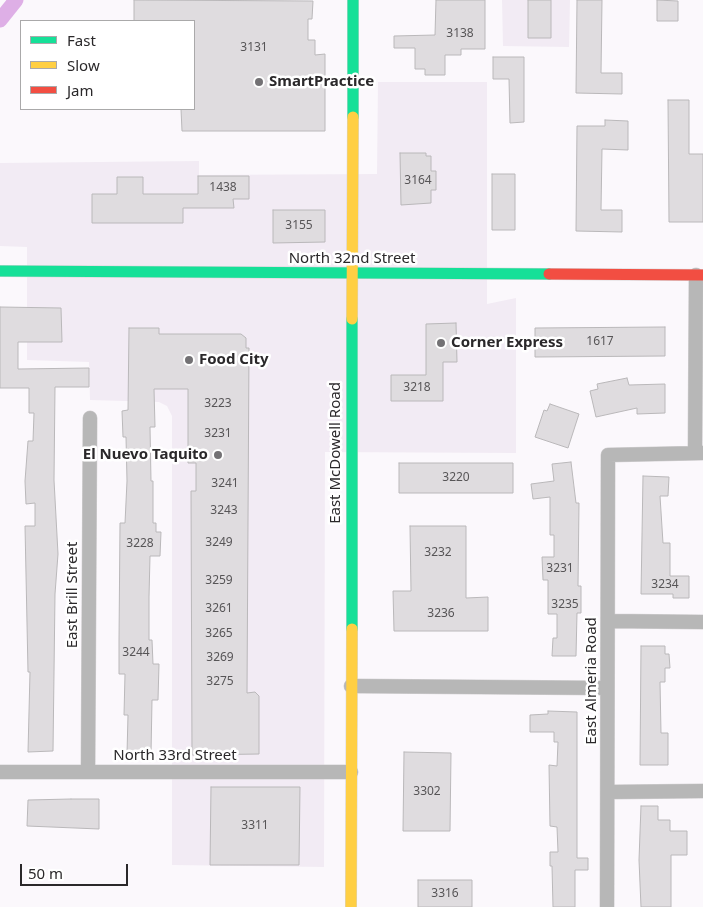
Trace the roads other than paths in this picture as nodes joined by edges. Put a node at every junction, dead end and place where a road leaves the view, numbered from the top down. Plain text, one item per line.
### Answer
1 (354, 0) edge
2 (0, 271) edge
3 (351, 274) junction
4 (700, 275) edge
5 (90, 418) dead end
6 (699, 453) edge
7 (608, 622) junction
8 (703, 622) edge
9 (351, 686) junction
10 (607, 688) junction
11 (0, 772) edge
12 (88, 772) junction
13 (351, 772) junction
14 (703, 791) edge
15 (608, 792) junction
16 (351, 907) edge
17 (607, 907) edge

1 - 3 main road, East McDowell Road
2 - 3 main road, North 32nd Street
3 - 4 main road, North 32nd Street
3 - 9 main road, East McDowell Road
4 - 6 street
5 - 12 street, East Brill Street
6 - 7 street, East Almeria Road
7 - 8 street
7 - 10 street, East Almeria Road
9 - 10 street
9 - 13 main road, East McDowell Road
10 - 15 street, East Almeria Road
11 - 12 street, North 33rd Street
12 - 13 street, North 33rd Street
13 - 16 main road, East McDowell Road
14 - 15 street
15 - 17 street, East Almeria Road

